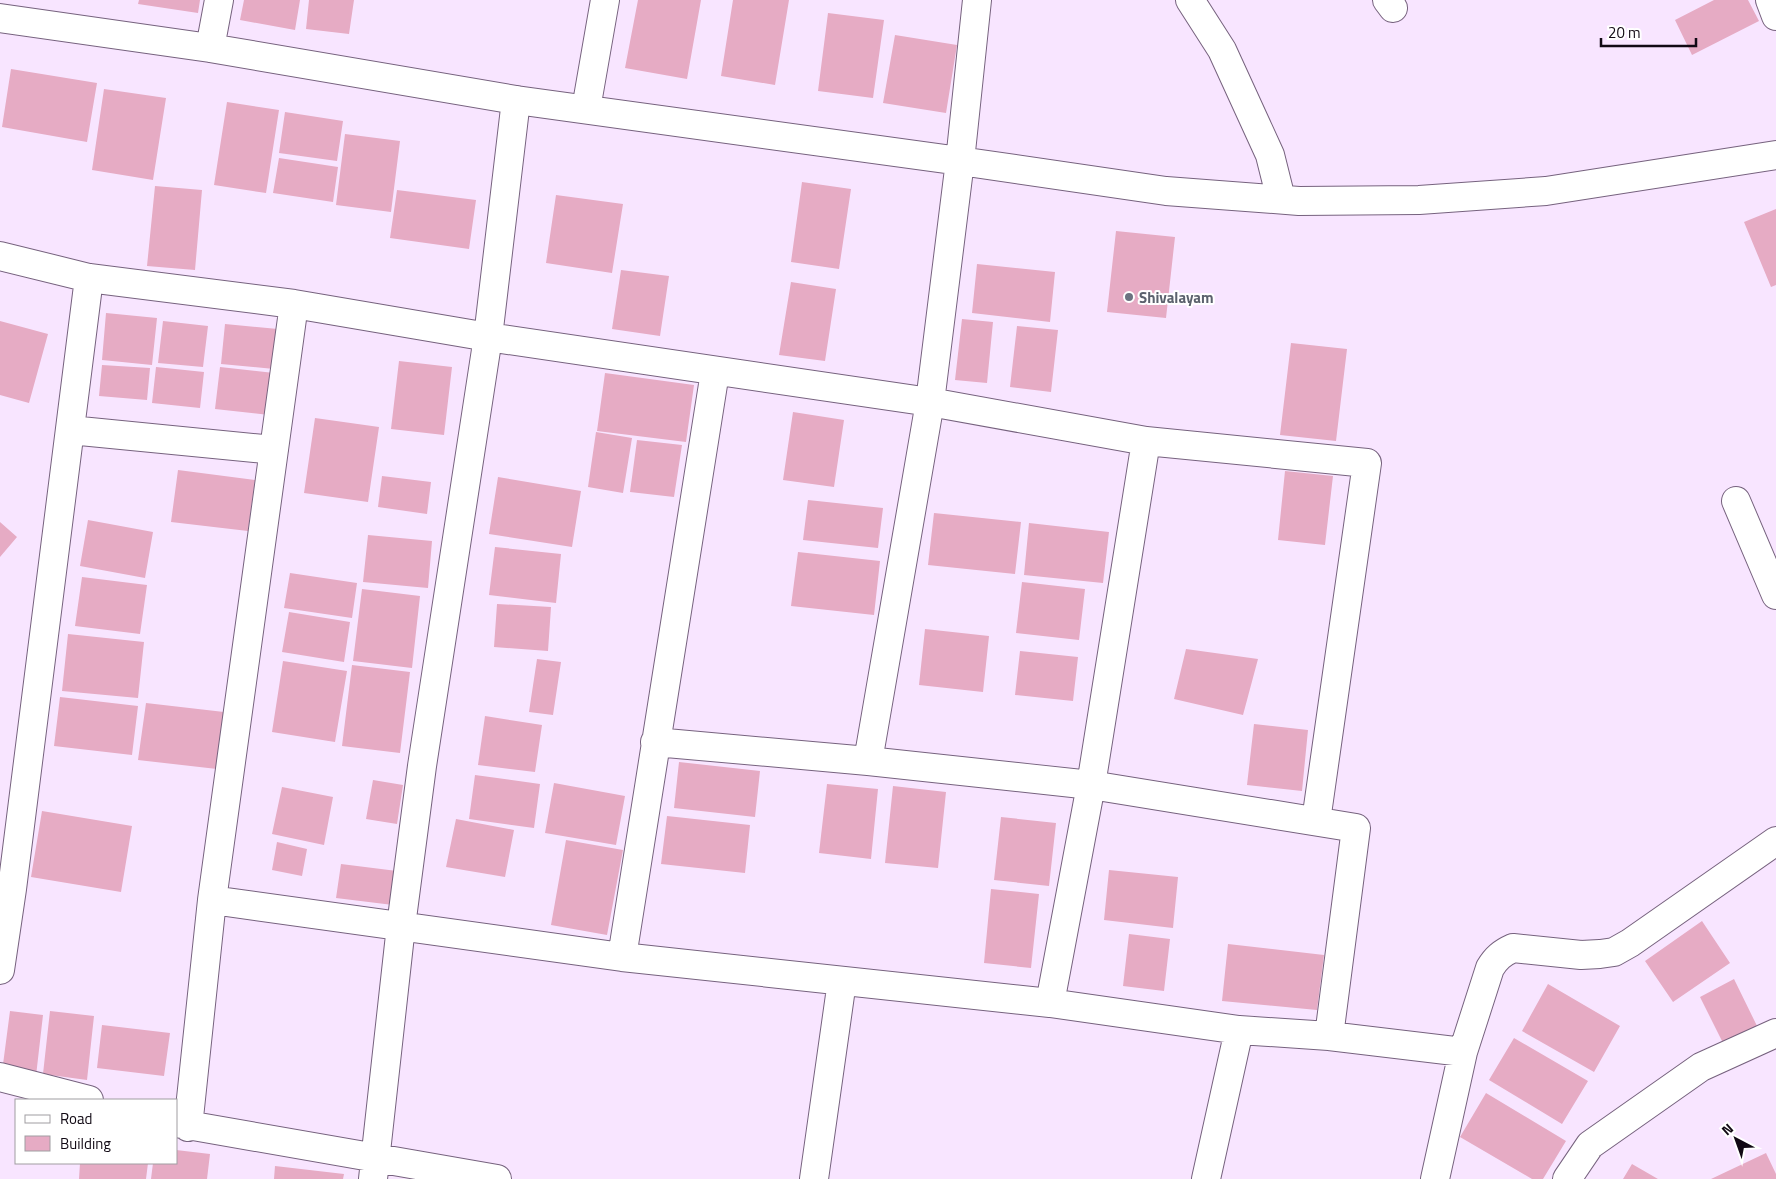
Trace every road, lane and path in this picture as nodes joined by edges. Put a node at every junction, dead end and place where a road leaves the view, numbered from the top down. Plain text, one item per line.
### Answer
1 (219, 0) edge
2 (605, 0) edge
3 (976, 0) edge
4 (1190, 0) edge
5 (1770, 0) edge
6 (1776, 16) edge
7 (0, 18) edge
8 (210, 48) junction
9 (516, 100) junction
10 (586, 109) junction
11 (1776, 155) edge
12 (960, 161) junction
13 (1281, 199) junction
14 (0, 256) edge
15 (89, 278) junction
16 (294, 304) junction
17 (488, 337) junction
18 (715, 372) junction
19 (930, 402) junction
20 (70, 430) junction
21 (1146, 441) junction
22 (274, 450) junction
23 (1736, 501) dead end
24 (1776, 595) edge
25 (655, 742) junction
26 (868, 761) junction
27 (1091, 785) junction
28 (1316, 821) junction
29 (1776, 840) edge
30 (6, 888) edge
31 (212, 900) junction
32 (402, 926) junction
33 (622, 957) junction
34 (0, 970) edge
35 (842, 981) junction
36 (1050, 1003) junction
37 (1239, 1030) junction
38 (1776, 1033) edge
39 (1329, 1036) junction
40 (1463, 1052) junction
41 (0, 1077) edge
42 (85, 1099) edge
43 (182, 1125) edge
44 (374, 1168) edge
45 (497, 1179) edge
46 (814, 1179) edge
47 (1206, 1179) edge
48 (1435, 1179) edge
49 (1567, 1179) edge

1 - 8 street
2 - 10 street
3 - 12 street
4 - 13 street
5 - 6 street
7 - 8 street
8 - 9 street
9 - 10 street
9 - 17 street
10 - 12 street
11 - 13 street
12 - 13 street
12 - 19 street
14 - 15 street
15 - 16 street
15 - 20 street
16 - 17 street
16 - 22 street
17 - 18 street
17 - 32 street
18 - 19 street
18 - 25 street
19 - 21 street
19 - 26 street
20 - 22 street
20 - 30 street
21 - 27 street
21 - 28 street
22 - 31 street
23 - 24 street
25 - 26 street
25 - 33 street
26 - 27 street
27 - 28 street
27 - 36 street
28 - 39 street
29 - 40 street
30 - 34 street
31 - 32 street
31 - 43 street
32 - 33 street
32 - 44 street
33 - 35 street
35 - 36 street
35 - 46 street
36 - 37 street
37 - 39 street
37 - 47 street
38 - 49 street
39 - 40 street
40 - 48 street
41 - 42 street
43 - 44 street
44 - 45 street

